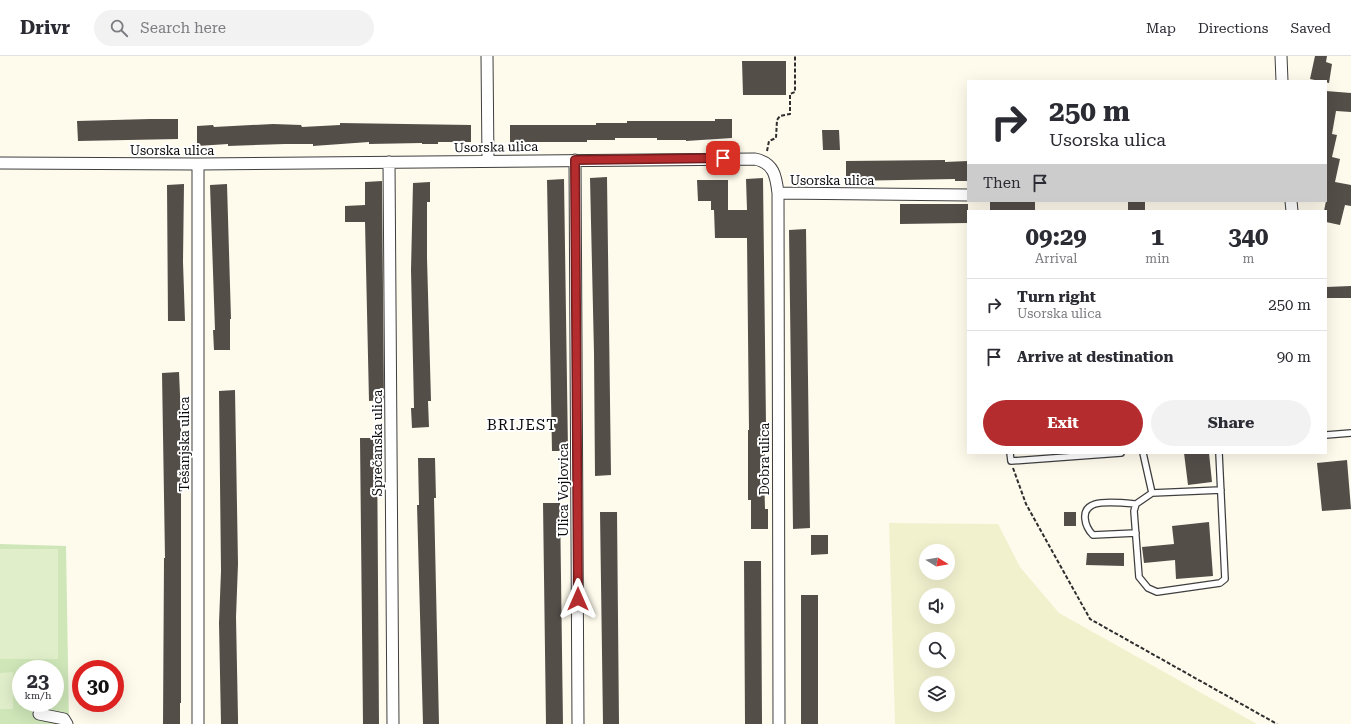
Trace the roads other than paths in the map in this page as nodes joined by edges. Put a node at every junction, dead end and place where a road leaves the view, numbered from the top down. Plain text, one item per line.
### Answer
1 (487, 56) edge
2 (1281, 56) edge
3 (1282, 80) edge
4 (575, 160) junction
5 (488, 161) junction
6 (389, 162) junction
7 (0, 163) edge
8 (198, 164) junction
9 (778, 193) junction
10 (967, 195) edge
11 (1351, 433) edge
12 (1327, 435) edge
13 (1010, 454) edge
14 (1107, 454) edge
15 (1143, 454) edge
16 (1219, 454) edge
17 (1221, 490) junction
18 (1152, 492) junction
19 (1136, 504) junction
20 (1136, 533) junction
21 (39, 714) dead end
22 (67, 724) edge
23 (198, 724) edge
24 (393, 724) edge
25 (578, 724) edge
26 (779, 724) edge

1 - 5 street
2 - 3 street
4 - 5 street, Usorska ulica
4 - 9 street, Usorska ulica
4 - 25 street, Ulica Vojlovica
5 - 6 street, Usorska ulica
6 - 8 street, Usorska ulica
6 - 24 street, Sprečanska ulica
7 - 8 street, Usorska ulica
8 - 23 street, Tešanjska ulica
9 - 10 street, Usorska ulica
9 - 26 street, Dobra ulica
11 - 12 lane
13 - 14 lane
15 - 18 lane
16 - 17 lane
17 - 18 lane
17 - 20 lane
18 - 19 lane
19 - 20 lane
19 - 20 lane
21 - 22 street

